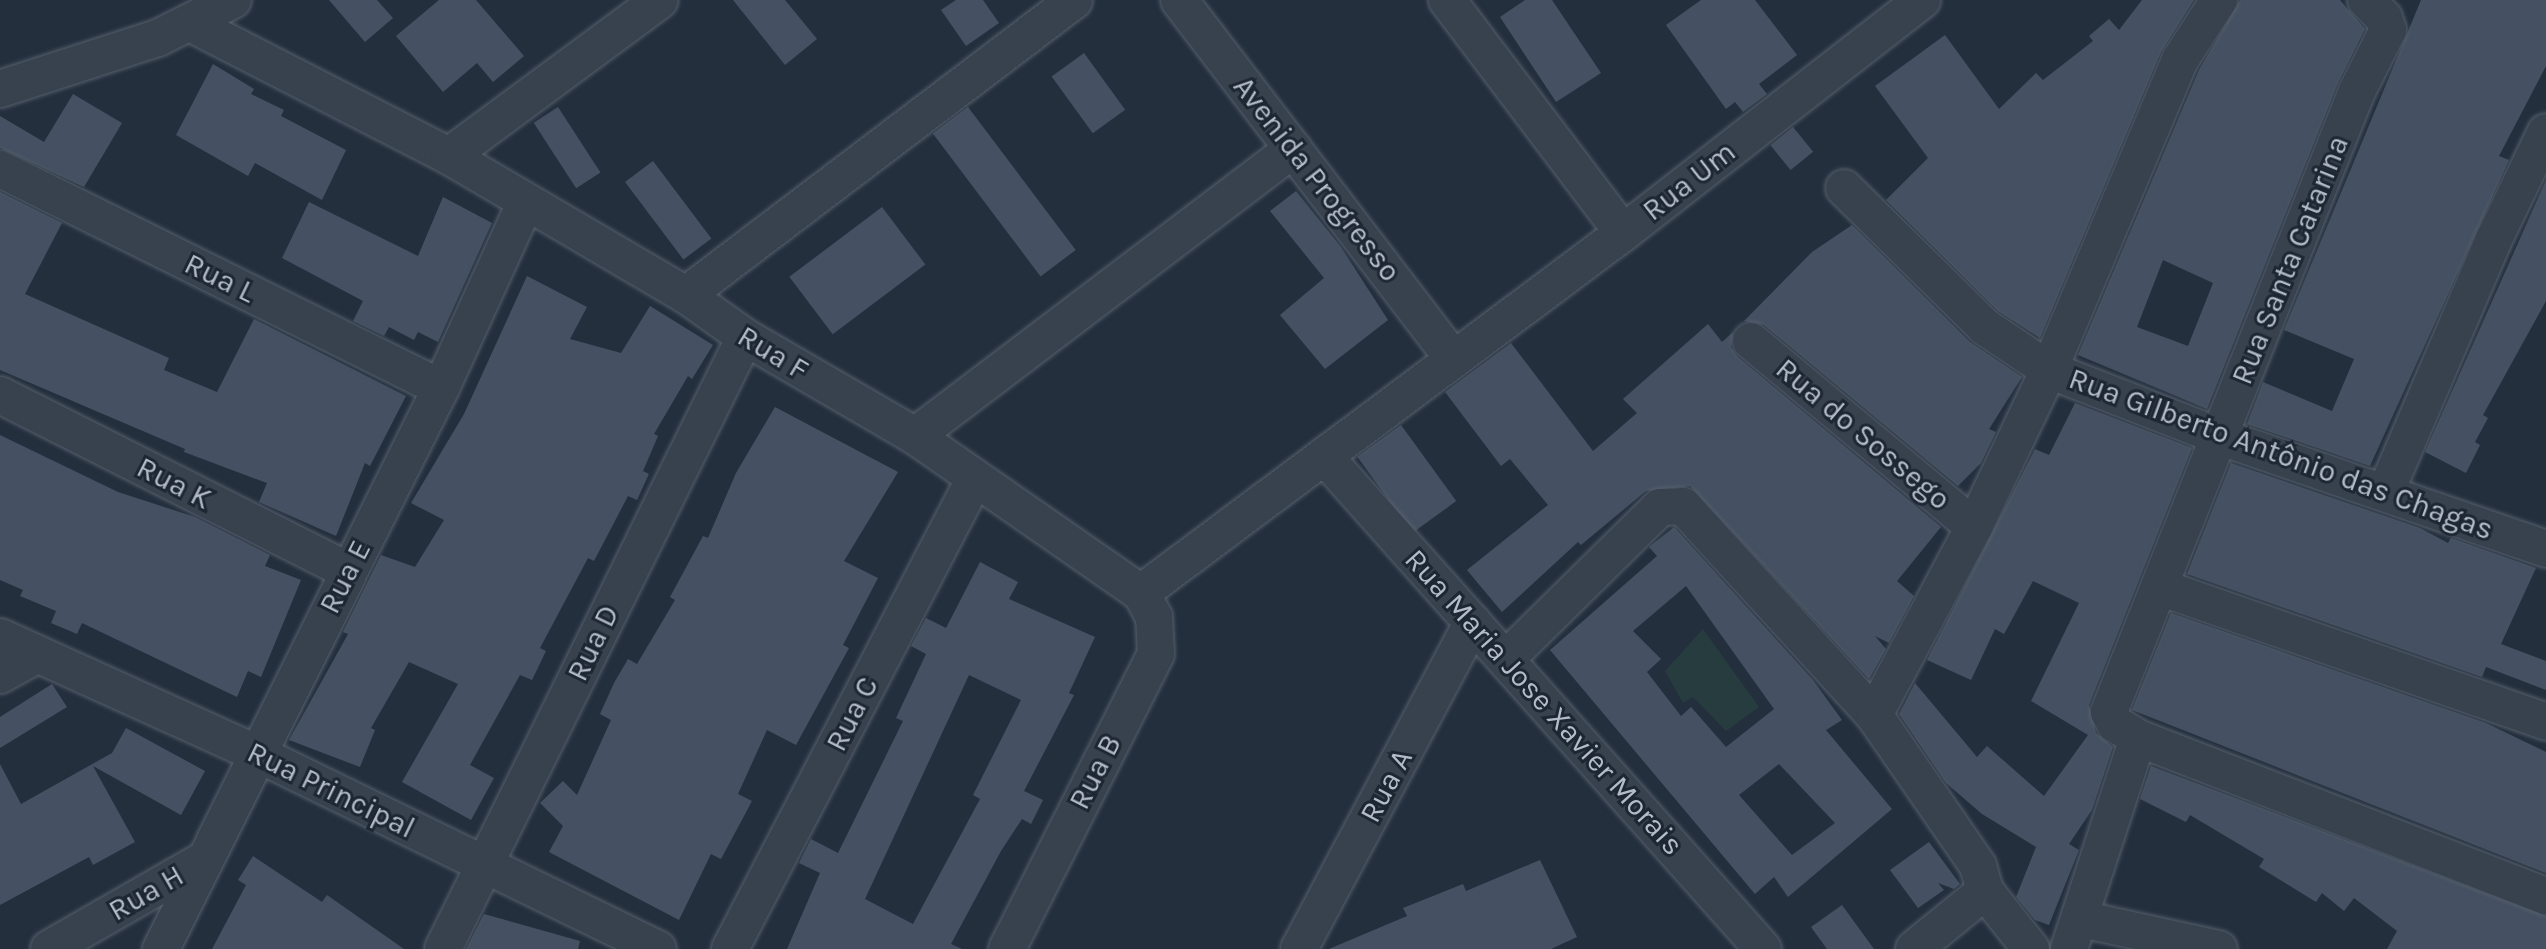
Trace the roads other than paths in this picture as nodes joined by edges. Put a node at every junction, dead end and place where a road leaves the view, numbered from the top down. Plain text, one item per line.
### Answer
1 (233, 0) edge
2 (660, 0) edge
3 (1074, 0) edge
4 (1179, 0) edge
5 (1922, 0) edge
6 (2219, 0) edge
7 (2366, 0) edge
8 (1466, 6) edge
9 (192, 24) junction
10 (0, 89) edge
11 (2546, 132) edge
12 (1293, 149) junction
13 (449, 156) junction
14 (0, 169) edge
15 (1844, 188) dead end
16 (525, 204) junction
17 (1623, 233) junction
18 (686, 295) junction
19 (745, 337) junction
20 (1751, 341) dead end
21 (1453, 359) junction
22 (2049, 370) junction
23 (441, 388) junction
24 (0, 395) edge
25 (915, 436) junction
26 (2221, 437) junction
27 (1324, 456) junction
28 (974, 480) junction
29 (2386, 491) junction
30 (1974, 527) junction
31 (2546, 549) edge
32 (348, 571) junction
33 (2162, 588) junction
34 (1141, 593) junction
35 (1473, 622) junction
36 (0, 637) edge
37 (38, 654) junction
38 (1506, 659) junction
39 (0, 675) edge
40 (1874, 715) junction
41 (2546, 722) edge
42 (2138, 738) junction
43 (256, 753) junction
44 (202, 861) junction
45 (484, 864) junction
46 (1985, 891) junction
47 (2546, 896) edge
48 (2075, 934) edge
49 (49, 949) edge
50 (161, 949) edge
51 (443, 949) edge
52 (658, 949) edge
53 (730, 949) edge
54 (1007, 949) edge
55 (1299, 949) edge
56 (1763, 949) edge
57 (1914, 949) edge
58 (2031, 949) edge
59 (2219, 949) edge

1 - 9 street
2 - 13 street
3 - 18 street
4 - 12 street, Avenida Progresso
5 - 17 street, Rua Um
6 - 22 street
7 - 26 street, Rua Santa Catarina
8 - 17 street
9 - 10 street
9 - 13 street, Rua F
11 - 29 street
12 - 21 street, Avenida Progresso
12 - 25 street
13 - 16 street, Rua F
14 - 23 street, Rua L
15 - 22 street, Rua Gilberto Antônio das Chagas
16 - 18 street, Rua F
16 - 23 street, Rua E
17 - 21 street, Rua Um
18 - 19 street, Rua F
19 - 25 street, Rua F
19 - 45 street, Rua D
20 - 30 street, Rua do Sossego
21 - 27 street, Rua Um
22 - 26 street, Rua Gilberto Antônio das Chagas
22 - 30 street
23 - 32 street, Rua E
24 - 32 street, Rua K
25 - 28 street, Rua F
26 - 29 street, Rua Gilberto Antônio das Chagas
26 - 33 street, Rua Santa Catarina
27 - 34 street
27 - 35 street, Rua Maria Jose Xavier Morais
28 - 34 street, Rua F
28 - 53 street, Rua C
29 - 31 street, Rua Gilberto Antônio das Chagas
30 - 40 street
32 - 43 street, Rua E
33 - 41 street
33 - 42 street, Rua Santa Catarina
34 - 54 street, Rua B
35 - 38 street, Rua Maria Jose Xavier Morais
35 - 55 street, Rua A
36 - 37 street, Rua Principal
37 - 39 street
37 - 43 street, Rua Principal
38 - 40 street
38 - 56 street, Rua Maria Jose Xavier Morais
40 - 46 street
42 - 47 street
42 - 48 street
43 - 44 street, Rua E
43 - 45 street, Rua Principal
44 - 49 street, Rua H
44 - 50 street, Rua E
45 - 51 street, Rua D
45 - 52 street, Rua Principal
46 - 57 street
46 - 58 street
48 - 59 street

